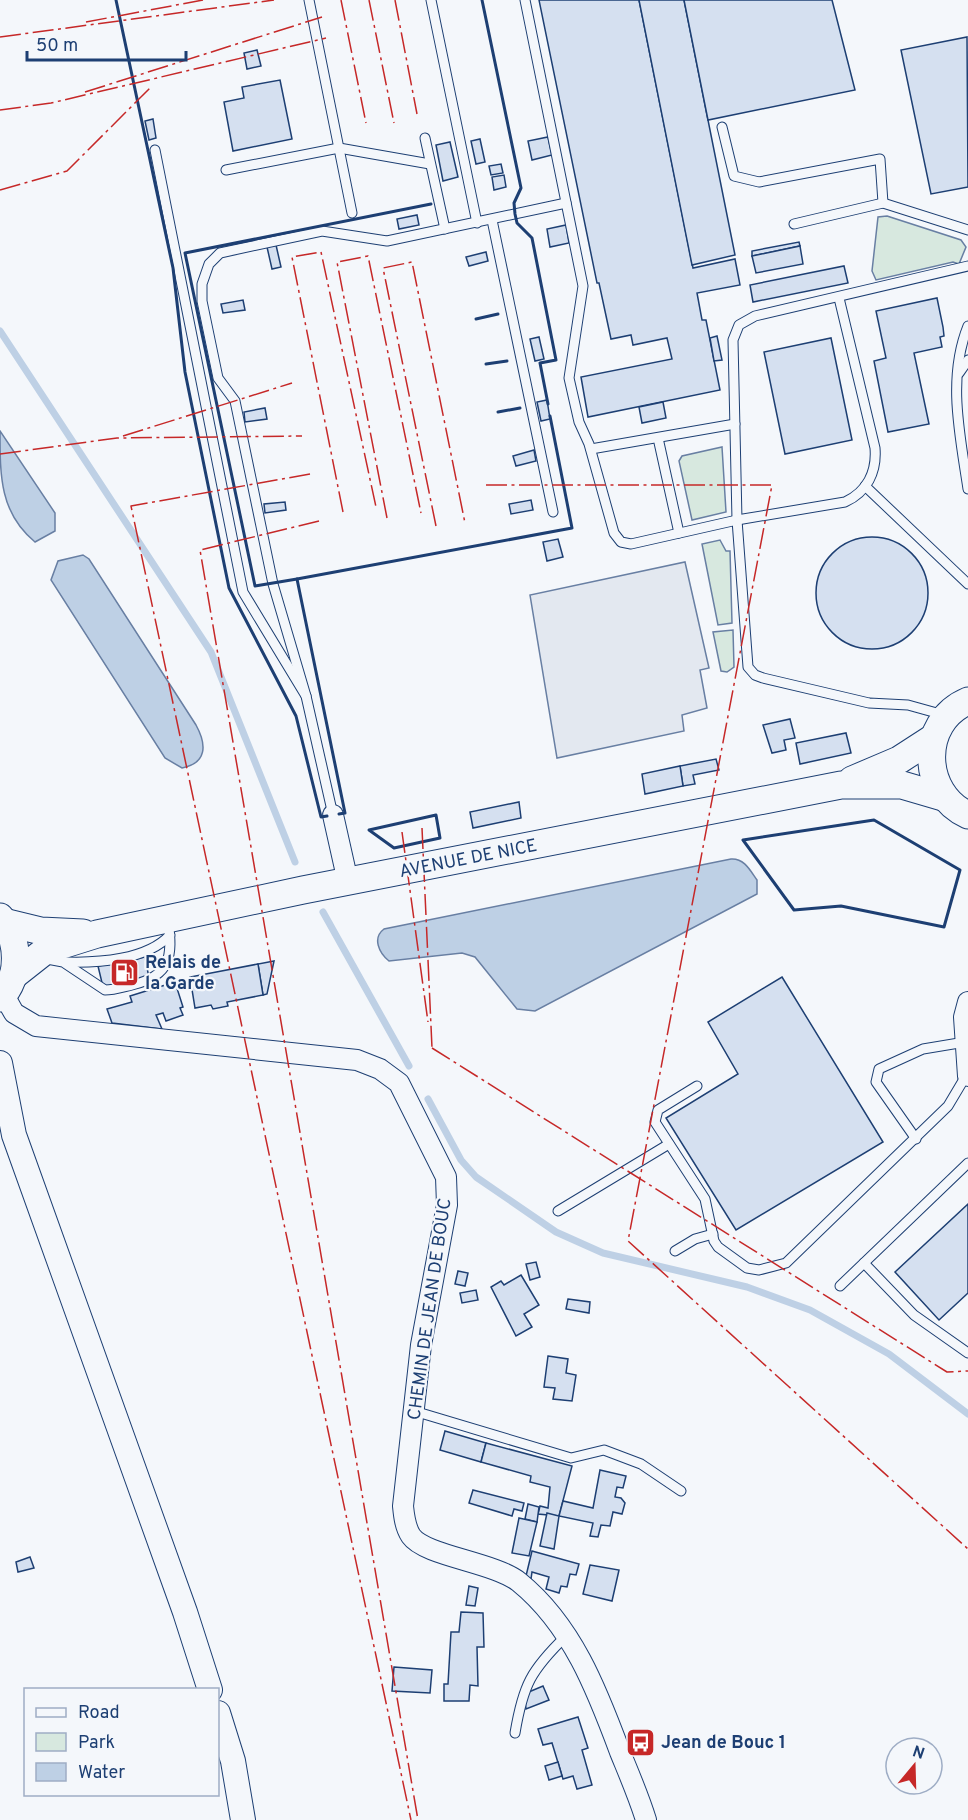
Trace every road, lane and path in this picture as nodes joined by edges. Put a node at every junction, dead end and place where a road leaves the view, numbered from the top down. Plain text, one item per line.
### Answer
1 (309, 0) edge
2 (431, 0) edge
3 (525, 0) edge
4 (722, 127) dead end
5 (425, 138) dead end
6 (339, 148) junction
7 (155, 150) dead end
8 (430, 164) junction
9 (226, 170) dead end
10 (566, 203) junction
11 (883, 203) junction
12 (352, 213) dead end
13 (492, 220) junction
14 (477, 223) junction
15 (794, 224) dead end
16 (445, 229) junction
17 (968, 230) edge
18 (968, 266) edge
19 (839, 298) junction
20 (968, 326) edge
21 (968, 360) edge
22 (957, 375) junction
23 (735, 424) junction
24 (658, 438) junction
25 (591, 449) junction
26 (865, 486) junction
27 (968, 489) edge
28 (553, 512) dead end
29 (737, 520) junction
30 (679, 533) junction
31 (968, 584) edge
32 (306, 696) junction
33 (949, 718) edge
34 (841, 785) junction
35 (943, 797) junction
36 (333, 815) joint
37 (968, 815) edge
38 (348, 882) junction
39 (2, 919) edge
40 (169, 927) junction
41 (96, 933) junction
42 (63, 962) junction
43 (12, 982) edge
44 (968, 1002) edge
45 (965, 1042) junction
46 (0, 1063) edge
47 (967, 1075) edge
48 (697, 1086) dead end
49 (0, 1112) edge
50 (14, 1135) junction
51 (916, 1139) junction
52 (669, 1144) junction
53 (968, 1163) edge
54 (558, 1211) dead end
55 (713, 1234) junction
56 (675, 1251) dead end
57 (864, 1263) junction
58 (840, 1286) dead end
59 (968, 1353) edge
60 (414, 1411) junction
61 (681, 1491) dead end
62 (566, 1636) junction
63 (210, 1688) edge
64 (219, 1716) edge
65 (515, 1733) dead end
66 (243, 1820) edge
67 (646, 1820) edge

1 - 6 lane
2 - 14 lane
3 - 10 lane
4 - 11 lane
5 - 8 lane
6 - 8 lane
6 - 9 lane
6 - 12 lane
7 - 32 lane
8 - 16 lane
10 - 13 lane
10 - 25 lane
11 - 15 lane
11 - 17 lane
13 - 14 lane
13 - 28 lane
14 - 16 lane
16 - 32 lane
18 - 19 lane
19 - 23 lane
19 - 26 lane
20 - 22 lane
21 - 22 lane
22 - 27 lane
23 - 24 lane
23 - 29 lane
24 - 25 lane
24 - 30 lane
25 - 30 lane
26 - 29 lane
26 - 31 lane
29 - 30 lane
29 - 33 lane
32 - 36 lane
33 - 34 main road, AVENUE DE NICE
33 - 35 main road
34 - 35 main road, AVENUE DE NICE
34 - 38 main road, AVENUE DE NICE
35 - 37 main road
36 - 38 street
38 - 40 main road, AVENUE DE NICE
39 - 41 main road, AVENUE DE NICE
39 - 43 main road
40 - 41 main road, AVENUE DE NICE
40 - 42 lane
40 - 42 lane
41 - 43 main road, AVENUE DE NICE
42 - 43 lane
43 - 60 street, CHEMIN DE JEAN DE BOUC
44 - 45 street
45 - 47 street
45 - 51 lane
46 - 50 street
47 - 51 lane
48 - 52 lane
49 - 50 street
50 - 63 street
51 - 55 lane
52 - 54 lane
52 - 55 lane
53 - 57 lane
55 - 56 lane
57 - 58 lane
57 - 59 lane
60 - 61 lane
60 - 62 street, CHEMIN DE JEAN DE BOUC
62 - 65 lane
62 - 67 street, CHEMIN DE JEAN DE BOUC
64 - 66 street

